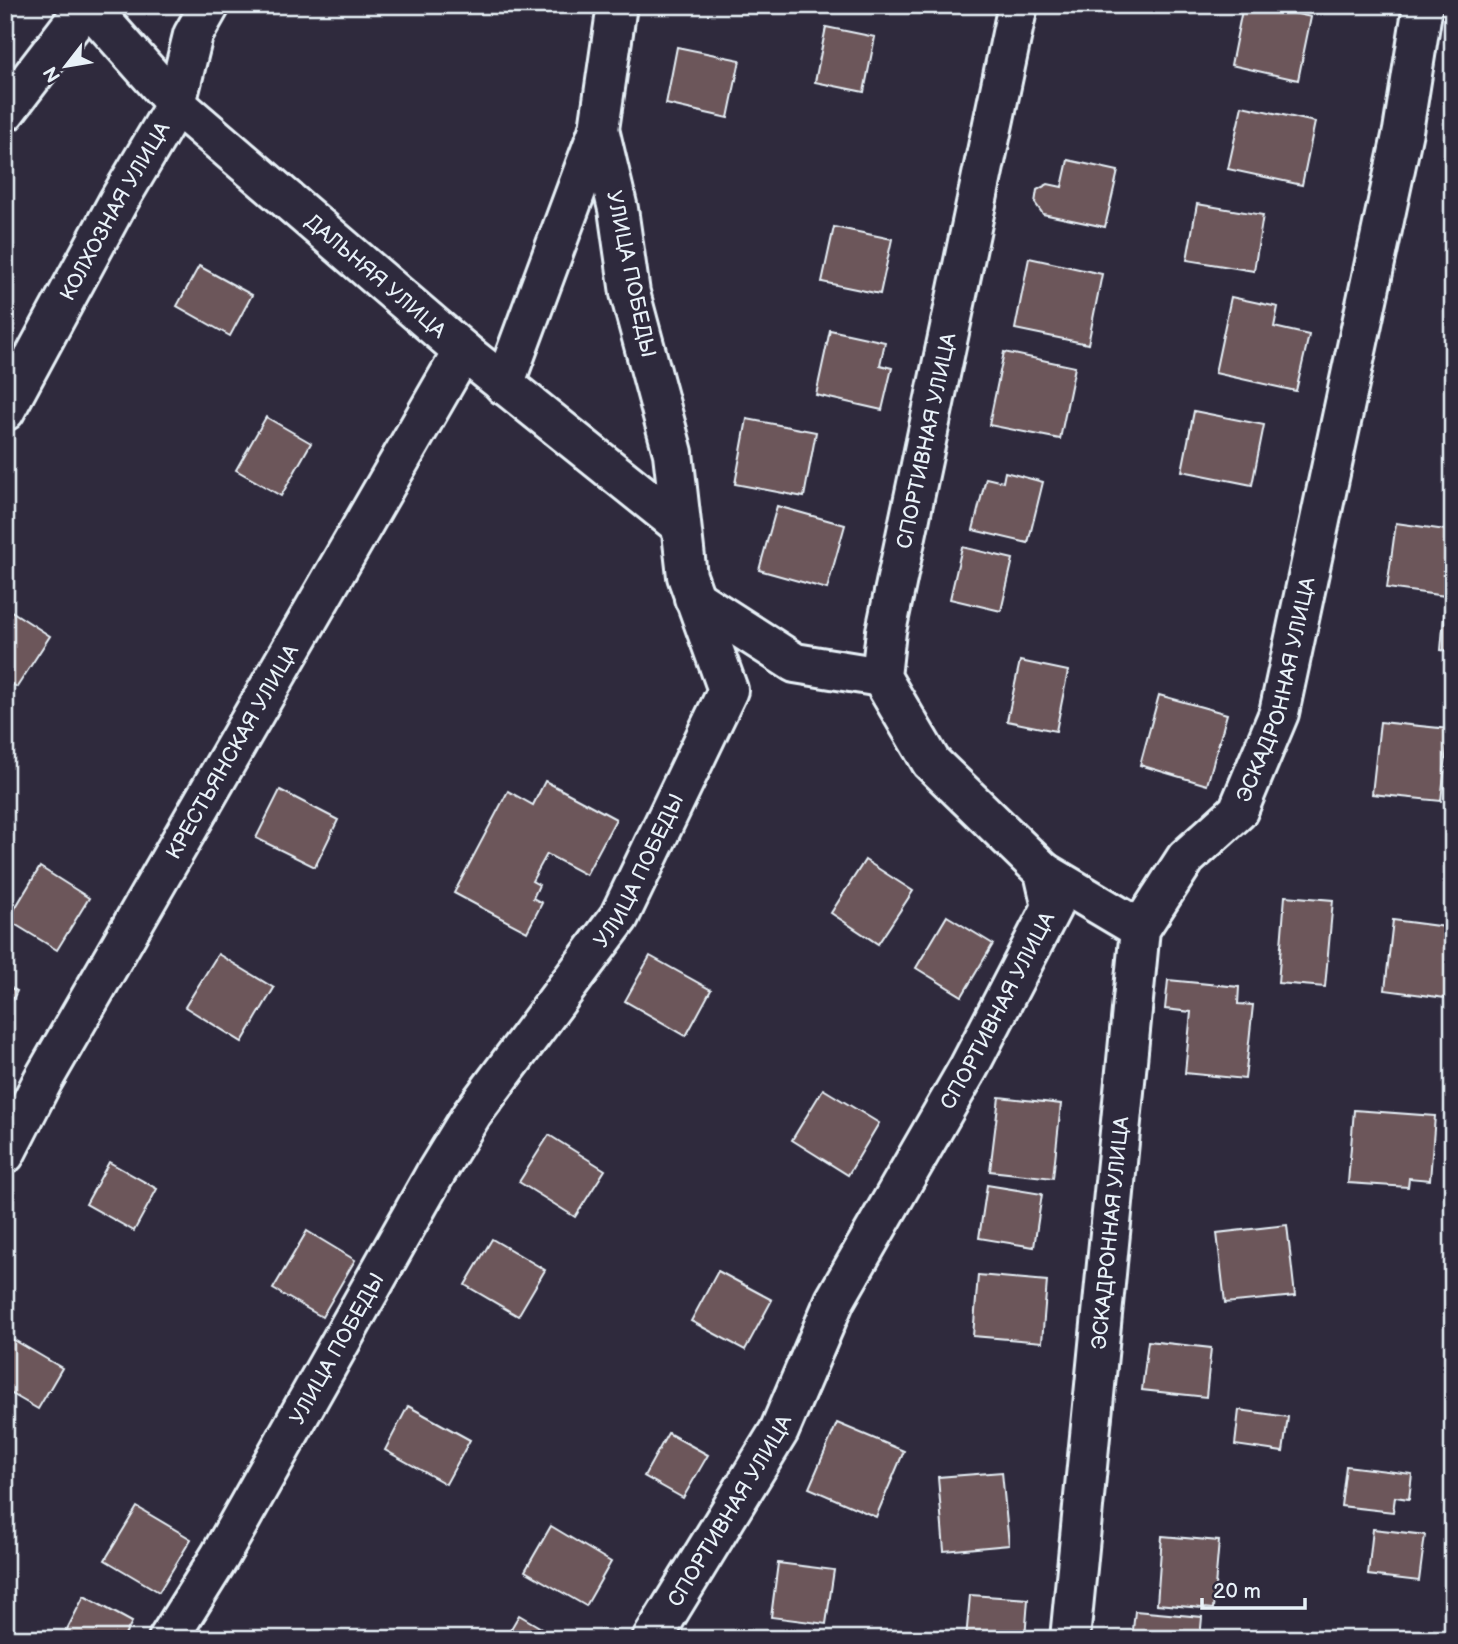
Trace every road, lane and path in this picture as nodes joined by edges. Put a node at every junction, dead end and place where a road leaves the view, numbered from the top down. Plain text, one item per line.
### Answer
1 (87, 5) edge
2 (210, 5) edge
3 (617, 5) edge
4 (1018, 5) edge
5 (1423, 5) edge
6 (176, 104) junction
7 (5, 112) edge
8 (599, 129) junction
9 (463, 351) junction
10 (504, 385) junction
11 (5, 411) edge
12 (681, 526) junction
13 (694, 598) junction
14 (881, 677) junction
15 (1044, 872) junction
16 (1140, 929) junction
17 (5, 1154) edge
18 (168, 1639) edge
19 (652, 1639) edge
20 (1070, 1639) edge

1 - 6 street, ДАЛЬНЯЯ УЛИЦА
1 - 7 street
2 - 6 street, КОЛХОЗНАЯ УЛИЦА
3 - 8 street, УЛИЦА ПОБЕДЫ
4 - 14 street, СПОРТИВНАЯ УЛИЦА
5 - 16 street, ЭСКАДРОННАЯ УЛИЦА
6 - 9 street, ДАЛЬНЯЯ УЛИЦА
6 - 11 street, КОЛХОЗНАЯ УЛИЦА
8 - 10 street
8 - 12 street, УЛИЦА ПОБЕДЫ
9 - 10 street, ДАЛЬНЯЯ УЛИЦА
9 - 17 street, КРЕСТЬЯНСКАЯ УЛИЦА
10 - 12 street, ДАЛЬНЯЯ УЛИЦА
12 - 13 street, УЛИЦА ПОБЕДЫ
13 - 14 street
13 - 18 street, УЛИЦА ПОБЕДЫ
14 - 15 street
15 - 16 street
15 - 19 street, СПОРТИВНАЯ УЛИЦА
16 - 20 street, ЭСКАДРОННАЯ УЛИЦА

